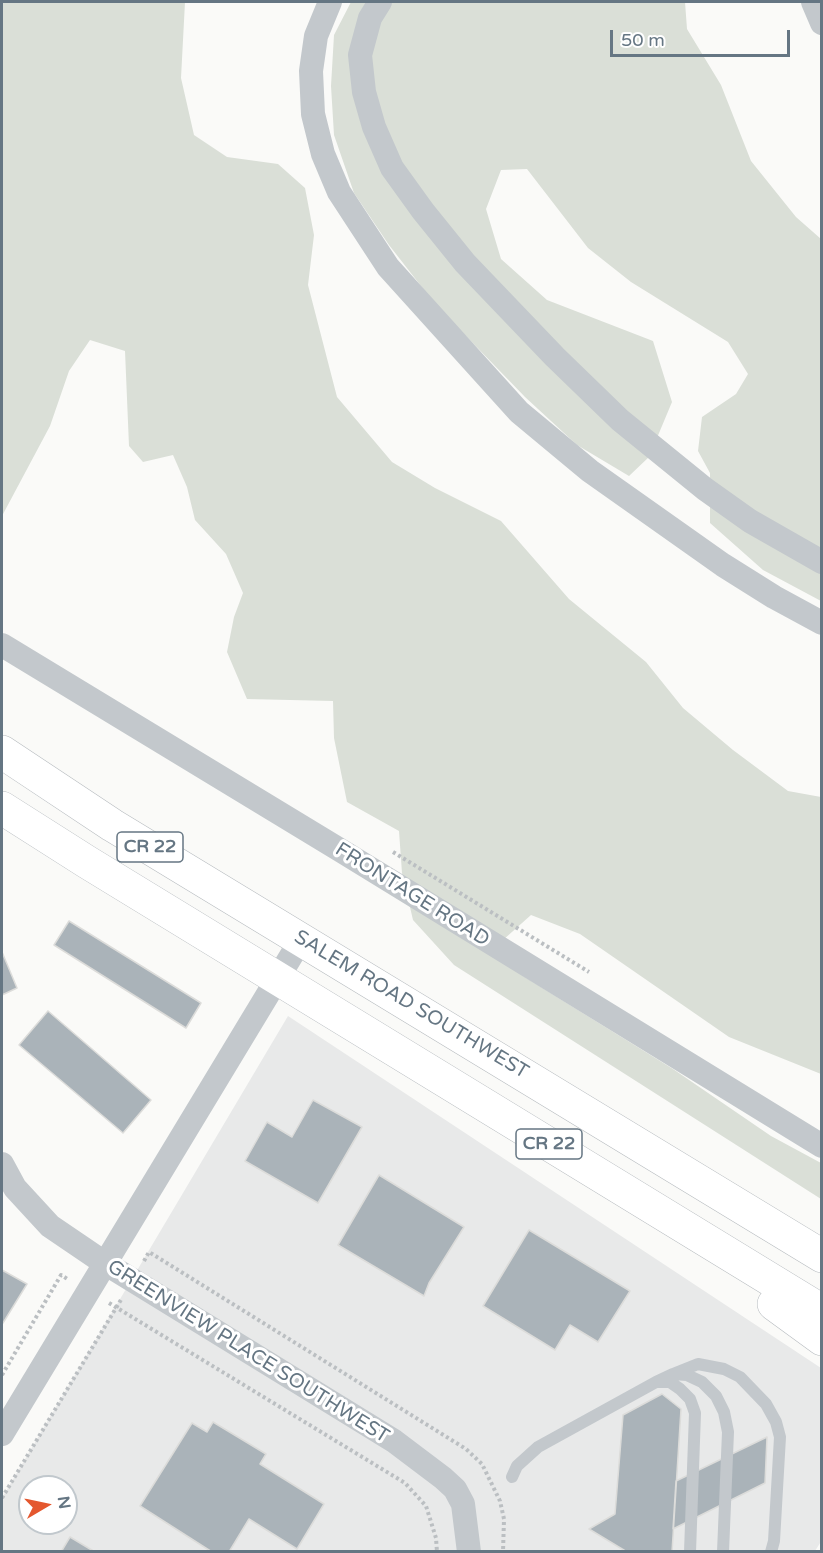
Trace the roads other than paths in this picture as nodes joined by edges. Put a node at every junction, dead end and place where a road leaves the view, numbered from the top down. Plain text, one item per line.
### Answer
1 (330, 2) edge
2 (380, 2) edge
3 (813, 2) edge
4 (822, 23) edge
5 (822, 562) edge
6 (822, 623) edge
7 (2, 645) edge
8 (2, 752) edge
9 (2, 808) edge
10 (302, 938) junction
11 (277, 978) junction
12 (822, 1146) edge
13 (2, 1164) edge
14 (581, 1164) junction
15 (822, 1256) edge
16 (103, 1262) junction
17 (822, 1311) edge
18 (822, 1339) edge
19 (673, 1374) junction
20 (656, 1382) junction
21 (2, 1434) edge
22 (512, 1477) dead end
23 (469, 1551) edge
24 (690, 1551) edge
25 (723, 1551) edge
26 (771, 1551) edge

1 - 6 street
2 - 5 street
3 - 4 street
7 - 12 street, FRONTAGE ROAD
8 - 10 main road, SALEM ROAD SOUTHWEST / CR 22
9 - 11 main road, CR 22
10 - 11 street
10 - 15 main road, SALEM ROAD SOUTHWEST / CR 22
11 - 14 main road, CR 22
11 - 16 street
13 - 16 street, GREENVIEW PLACE SOUTHWEST
14 - 17 main road, CR 22
14 - 18 main road
16 - 21 street
16 - 23 street, GREENVIEW PLACE SOUTHWEST
19 - 20 lane
19 - 25 lane
19 - 26 lane
20 - 22 lane
20 - 24 lane

